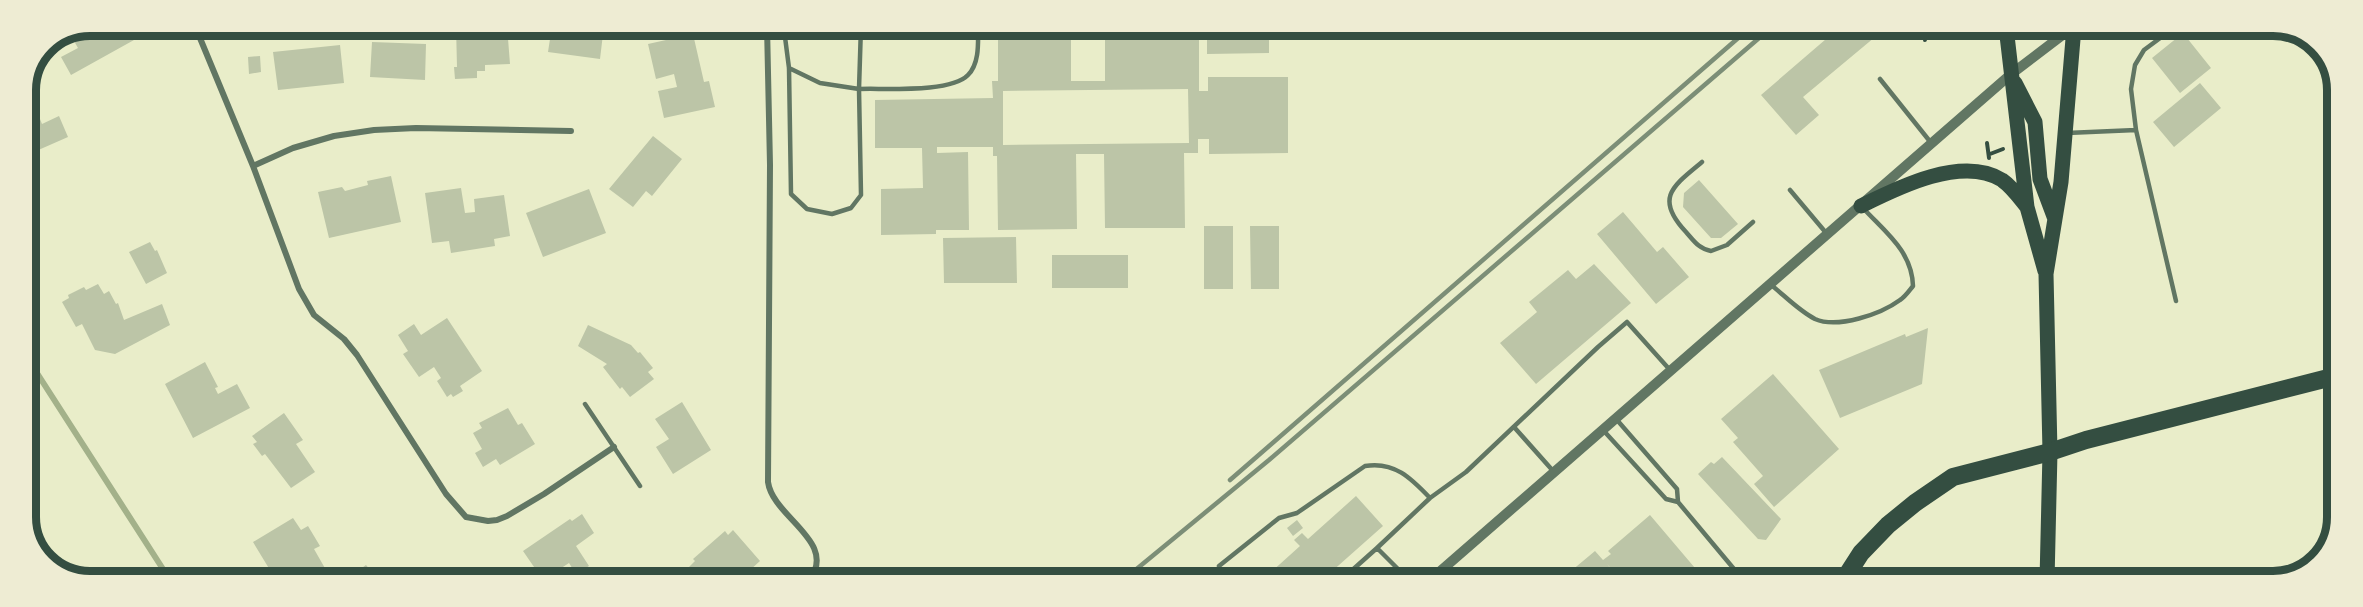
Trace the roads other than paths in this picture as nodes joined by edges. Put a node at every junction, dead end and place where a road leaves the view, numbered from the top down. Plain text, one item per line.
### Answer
1 (199, 36) edge
2 (767, 36) edge
3 (786, 36) edge
4 (861, 36) edge
5 (978, 36) edge
6 (2007, 36) edge
7 (2062, 36) edge
8 (2073, 36) edge
9 (2163, 36) edge
10 (789, 68) junction
11 (2010, 75) junction
12 (1880, 79) dead end
13 (859, 89) junction
14 (2136, 130) junction
15 (572, 131) dead end
16 (2065, 133) junction
17 (1932, 144) junction
18 (1702, 162) dead end
19 (253, 166) junction
20 (1790, 190) dead end
21 (1861, 206) junction
22 (2027, 207) junction
23 (2056, 220) junction
24 (1753, 222) dead end
25 (1827, 234) junction
26 (2046, 274) junction
27 (1770, 284) junction
28 (2176, 301) dead end
29 (1670, 371) junction
30 (2327, 378) edge
31 (585, 404) dead end
32 (1616, 419) junction
33 (1514, 427) junction
34 (1603, 430) junction
35 (614, 447) junction
36 (2050, 452) junction
37 (1554, 472) junction
38 (640, 486) dead end
39 (1430, 498) junction
40 (1678, 502) junction
41 (1377, 548) junction
42 (1219, 566) dead end
43 (1734, 568) dead end
44 (814, 571) edge
45 (1351, 571) edge
46 (1400, 571) edge
47 (1440, 571) edge
48 (1849, 571) edge
49 (2047, 571) edge

1 - 19 street
2 - 44 street
3 - 10 lane
4 - 13 lane
5 - 13 lane
6 - 11 main road
7 - 11 street
8 - 16 main road
9 - 14 lane
10 - 13 lane
10 - 13 lane
11 - 17 street
11 - 22 main road
11 - 23 main road
12 - 17 lane
14 - 16 lane
14 - 28 lane
15 - 19 street
16 - 23 main road
17 - 21 street
18 - 24 lane
19 - 35 street
20 - 25 lane
21 - 22 main road
21 - 25 street
21 - 27 lane
22 - 26 main road
23 - 26 main road
25 - 27 street
26 - 36 main road
27 - 29 street
29 - 32 street
29 - 33 lane
30 - 36 highway
31 - 35 lane
32 - 34 street
32 - 40 lane
33 - 37 lane
33 - 39 lane
34 - 37 street
34 - 40 lane
35 - 38 lane
36 - 48 highway
36 - 49 main road
37 - 47 street
39 - 41 lane
39 - 42 lane
40 - 43 lane
41 - 45 lane
41 - 46 lane

